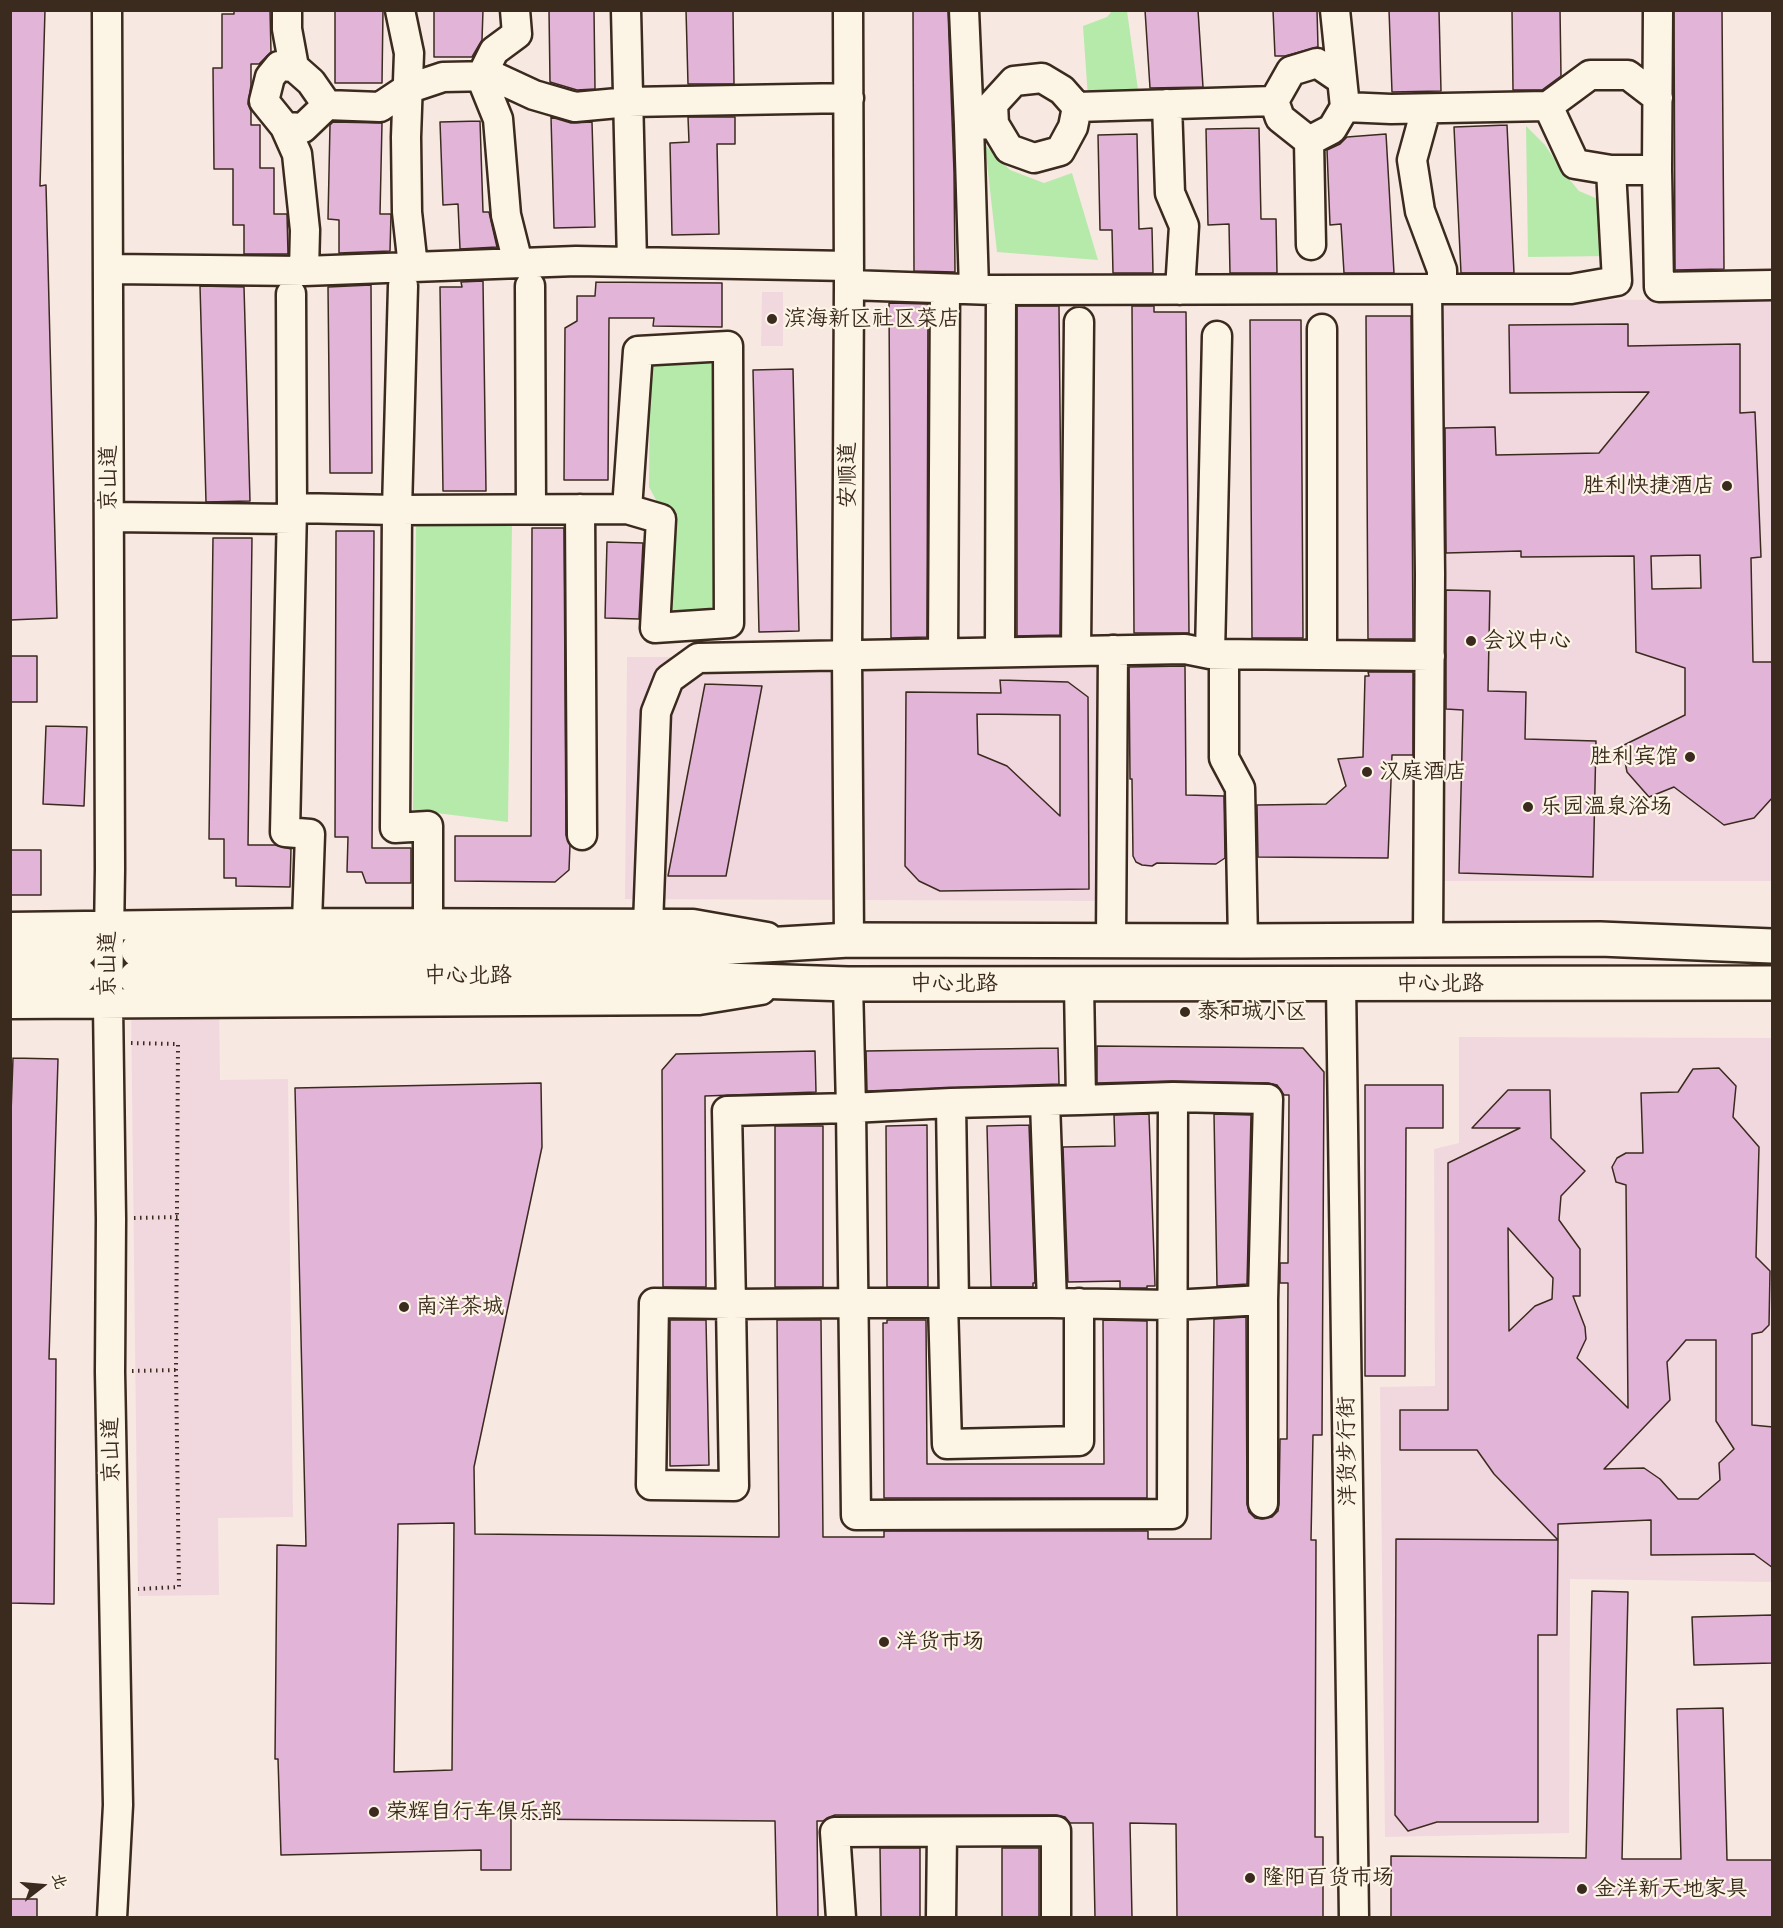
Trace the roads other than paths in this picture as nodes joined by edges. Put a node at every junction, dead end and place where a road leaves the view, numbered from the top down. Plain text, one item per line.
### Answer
1 (107, 10) edge
2 (287, 10) edge
3 (400, 10) edge
4 (515, 10) edge
5 (626, 10) edge
6 (848, 10) edge
7 (964, 10) edge
8 (1335, 10) edge
9 (1658, 10) edge
10 (294, 67) junction
11 (481, 76) junction
12 (407, 89) junction
13 (1344, 93) junction
14 (849, 98) junction
15 (1658, 98) junction
16 (1274, 101) junction
17 (629, 102) junction
18 (1167, 104) junction
19 (327, 105) junction
20 (1548, 106) junction
21 (1077, 107) junction
22 (1426, 109) junction
23 (982, 125) junction
24 (285, 127) junction
25 (1309, 141) junction
26 (1611, 170) junction
27 (1657, 170) junction
28 (1311, 245) dead end
29 (632, 262) junction
30 (108, 269) junction
31 (524, 275) junction
32 (849, 275) junction
33 (408, 277) junction
34 (298, 283) junction
35 (1773, 285) edge
36 (945, 289) junction
37 (987, 289) junction
38 (1434, 289) junction
39 (1180, 290) junction
40 (1079, 322) dead end
41 (1322, 329) dead end
42 (1217, 336) dead end
43 (531, 509) junction
44 (580, 509) junction
45 (627, 509) junction
46 (397, 510) junction
47 (292, 514) junction
48 (109, 517) junction
49 (1113, 650) junction
50 (1076, 651) junction
51 (1000, 652) junction
52 (943, 653) junction
53 (847, 655) junction
54 (1217, 655) junction
55 (1322, 655) junction
56 (1430, 656) junction
57 (582, 835) dead end
58 (307, 923) junction
59 (108, 924) junction
60 (428, 924) junction
61 (648, 925) junction
62 (10, 927) edge
63 (849, 940) junction
64 (1111, 941) junction
65 (1243, 941) junction
66 (1428, 941) junction
67 (805, 943) junction
68 (1773, 946) edge
69 (10, 949) edge
70 (10, 976) edge
71 (1773, 983) edge
72 (805, 984) junction
73 (848, 984) junction
74 (1341, 984) junction
75 (1079, 985) junction
76 (10, 1004) edge
77 (108, 1005) junction
78 (1173, 1097) junction
79 (1082, 1100) junction
80 (1045, 1102) junction
81 (951, 1103) junction
82 (851, 1108) junction
83 (1263, 1300) junction
84 (853, 1303) junction
85 (948, 1303) junction
86 (1065, 1303) junction
87 (731, 1304) junction
88 (1172, 1305) junction
89 (1263, 1503) dead end
90 (942, 1832) junction
91 (112, 1917) edge
92 (841, 1917) edge
93 (941, 1917) edge
94 (1056, 1917) edge
95 (1354, 1917) edge

1 - 30 street, 京山道
2 - 10 street
3 - 12 street
4 - 11 street
5 - 17 street
6 - 14 street, 安顺道
7 - 23 street
8 - 13 street
9 - 15 street
10 - 19 street
10 - 24 street
11 - 12 street
11 - 17 street
11 - 31 street
12 - 19 street
12 - 33 street
13 - 16 street
13 - 22 street
13 - 25 street
14 - 17 street
14 - 32 street, 安顺道
15 - 20 street
15 - 27 street
16 - 18 street
16 - 25 street
17 - 29 street
18 - 21 street
18 - 39 street
19 - 24 street
20 - 22 street
20 - 26 street
21 - 23 street
21 - 23 street
22 - 38 street
23 - 37 street
24 - 34 street
25 - 28 street
26 - 27 street
26 - 38 street
27 - 35 street
29 - 31 street
29 - 32 street
30 - 34 street
30 - 48 street, 京山道
31 - 33 street
31 - 43 street
32 - 36 street
32 - 53 street, 安顺道
33 - 34 street
33 - 46 street
34 - 47 street
36 - 37 street
36 - 52 street
37 - 39 street
37 - 51 street
38 - 39 street
38 - 56 street
40 - 50 street
41 - 55 street
42 - 54 street
43 - 44 street
43 - 46 street
44 - 45 street
44 - 57 street
45 - 45 street
46 - 47 street
46 - 60 street
47 - 48 street
47 - 58 street
48 - 59 street, 京山道
49 - 50 street
49 - 54 street
49 - 64 street
50 - 51 street
51 - 52 street
52 - 53 street
53 - 61 street
53 - 63 street, 安顺道
54 - 55 street
54 - 65 street
55 - 56 street
56 - 66 street
58 - 59 street
58 - 60 street
59 - 62 street
59 - 77 street, 京山道
60 - 61 street
61 - 67 street
63 - 64 main road, 中心北路
63 - 67 main road, 中心北路
64 - 65 main road, 中心北路
65 - 66 main road, 中心北路
66 - 68 main road, 中心北路
67 - 72 main road, 中心北路
69 - 70 main road
71 - 74 main road, 中心北路
72 - 73 main road, 中心北路
72 - 77 street
73 - 75 main road, 中心北路
73 - 82 street
74 - 75 main road, 中心北路
74 - 95 street, 洋货步行街
75 - 79 street
76 - 77 street
77 - 91 street, 京山道
78 - 79 street
78 - 83 street
78 - 88 street
79 - 80 street
80 - 81 street
80 - 86 street
81 - 82 street
81 - 85 street
82 - 84 street
82 - 87 street
83 - 88 street
83 - 89 street
84 - 85 street
84 - 87 street
84 - 88 street
85 - 86 street
85 - 86 street
86 - 88 street
87 - 87 street
90 - 92 street
90 - 93 street
90 - 94 street

